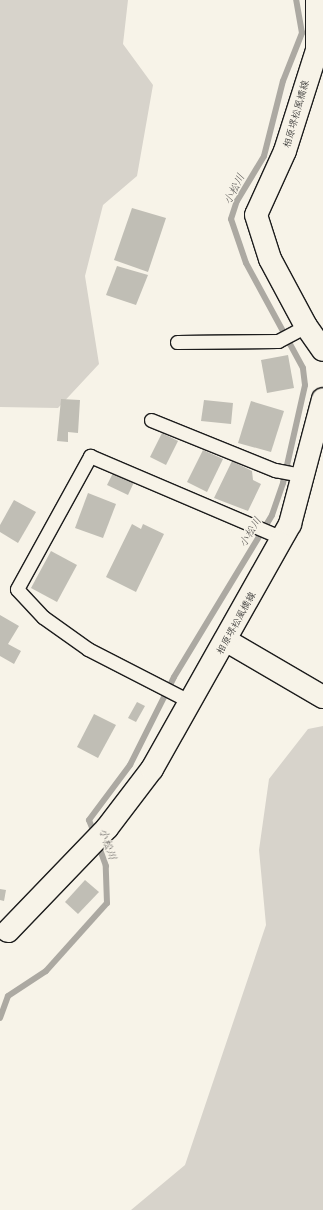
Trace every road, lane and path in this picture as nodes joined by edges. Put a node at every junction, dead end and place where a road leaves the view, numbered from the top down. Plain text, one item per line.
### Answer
1 (317, 0) edge
2 (300, 330) junction
3 (177, 342) dead end
4 (323, 350) edge
5 (323, 399) edge
6 (151, 420) dead end
7 (297, 474) junction
8 (275, 535) junction
9 (227, 641) junction
10 (323, 697) edge
11 (183, 699) junction
12 (4, 937) edge

1 - 2 street, 相原堺松風橋線
2 - 3 lane
2 - 4 street, 相原堺松風橋線
5 - 7 street, 相原堺松風橋線
6 - 7 lane
7 - 8 street, 相原堺松風橋線
8 - 9 street, 相原堺松風橋線
8 - 11 lane
9 - 10 street
9 - 11 street, 相原堺松風橋線
11 - 12 street, 相原堺松風橋線

